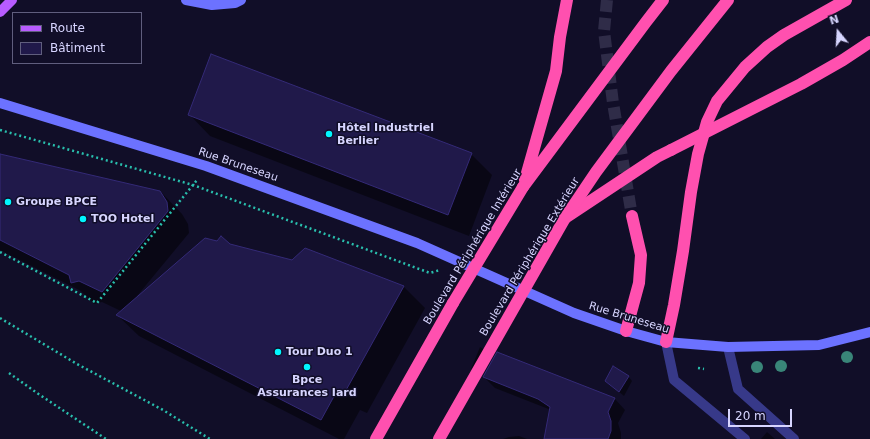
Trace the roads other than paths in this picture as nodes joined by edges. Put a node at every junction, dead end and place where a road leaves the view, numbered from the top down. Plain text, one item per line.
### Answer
1 (12, 0) edge
2 (186, 0) edge
3 (241, 0) edge
4 (567, 0) edge
5 (663, 0) edge
6 (728, 0) edge
7 (846, 0) edge
8 (0, 12) edge
9 (870, 42) edge
10 (0, 103) edge
11 (523, 187) junction
12 (632, 216) tunnel mouth
13 (565, 218) junction
14 (626, 331) junction
15 (870, 332) edge
16 (666, 342) junction
17 (728, 347) junction
18 (376, 439) edge
19 (438, 439) edge
20 (745, 439) edge
21 (794, 439) edge

1 - 8 main road
2 - 3 main road
4 - 11 highway
5 - 11 highway, Boulevard Périphérique Intérieur
6 - 13 highway, Boulevard Périphérique Extérieur, bridge
7 - 16 highway
9 - 13 highway, bridge
10 - 14 main road, Rue Bruneseau
11 - 18 highway, Boulevard Périphérique Intérieur, bridge
12 - 14 highway
13 - 19 highway, Boulevard Périphérique Extérieur, bridge
14 - 16 main road, Rue Bruneseau
15 - 17 main road, Rue Bruneseau
16 - 17 main road, Rue Bruneseau
16 - 20 lane
17 - 21 lane

